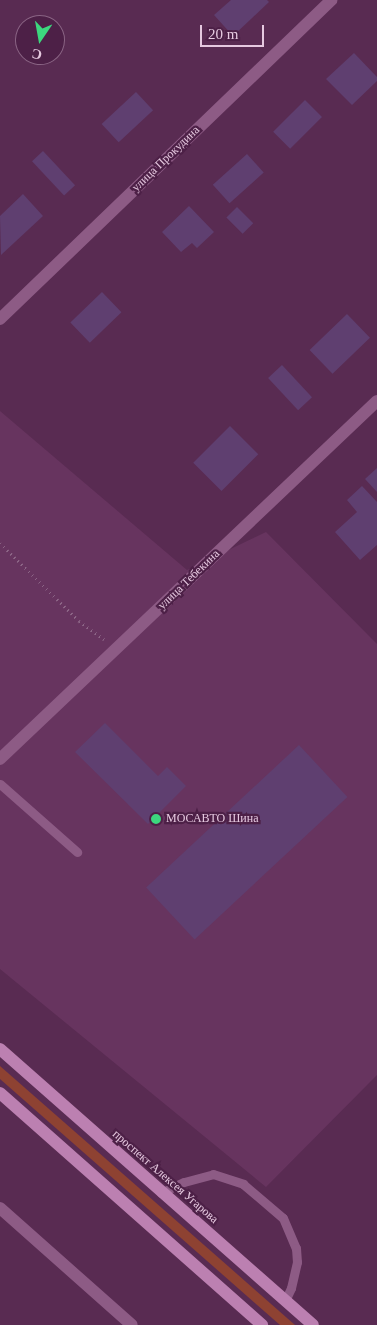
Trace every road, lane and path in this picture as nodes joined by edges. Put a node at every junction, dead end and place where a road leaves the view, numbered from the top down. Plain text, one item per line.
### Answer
1 (332, 0) edge
2 (0, 319) edge
3 (377, 401) edge
4 (0, 543) edge
5 (117, 648) junction
6 (0, 759) edge
7 (0, 784) edge
8 (77, 852) dead end
9 (0, 1049) edge
10 (0, 1093) edge
11 (162, 1192) junction
12 (0, 1208) edge
13 (285, 1301) junction
14 (132, 1325) edge
15 (262, 1325) edge
16 (313, 1325) edge

1 - 2 street, улица Прокудина
3 - 5 street, улица Тебекина
4 - 5 path
5 - 6 street, улица Тебекина
7 - 8 lane
9 - 11 main road, проспект Алексея Угарова
10 - 15 main road
11 - 13 main road, проспект Алексея Угарова
11 - 13 lane
12 - 14 street
13 - 16 main road, проспект Алексея Угарова

